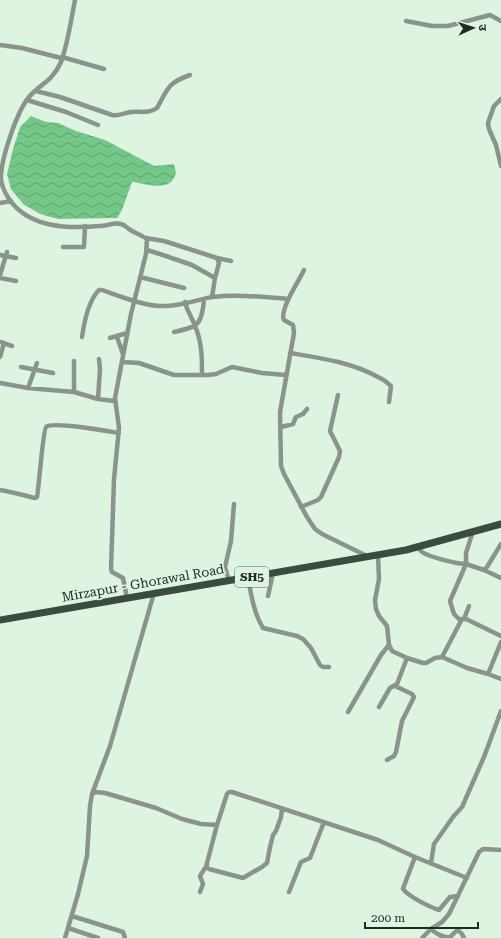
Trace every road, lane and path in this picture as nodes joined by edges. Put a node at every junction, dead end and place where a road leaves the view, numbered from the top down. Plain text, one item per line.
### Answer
1 (76, 0) edge
2 (406, 21) dead end
3 (501, 21) edge
4 (0, 45) edge
5 (62, 58) junction
6 (104, 69) dead end
7 (190, 75) dead end
8 (36, 91) junction
9 (501, 99) edge
10 (27, 100) junction
11 (98, 125) dead end
12 (501, 166) edge
13 (11, 201) junction
14 (0, 203) edge
15 (85, 226) junction
16 (146, 238) junction
17 (63, 248) dead end
18 (147, 250) junction
19 (6, 254) junction
20 (0, 255) edge
21 (16, 258) dead end
22 (217, 258) junction
23 (231, 261) dead end
24 (304, 270) dead end
25 (0, 275) edge
26 (140, 277) junction
27 (0, 278) edge
28 (215, 278) junction
29 (16, 281) dead end
30 (184, 288) dead end
31 (212, 297) junction
32 (204, 299) junction
33 (288, 299) junction
34 (134, 301) junction
35 (185, 302) junction
36 (195, 325) junction
37 (174, 332) dead end
38 (127, 333) junction
39 (82, 337) dead end
40 (117, 337) junction
41 (110, 338) dead end
42 (2, 343) edge
43 (12, 346) dead end
44 (290, 353) junction
45 (123, 354) junction
46 (0, 357) edge
47 (99, 359) dead end
48 (74, 361) dead end
49 (122, 362) junction
50 (37, 363) dead end
51 (21, 367) dead end
52 (34, 370) junction
53 (54, 373) dead end
54 (202, 375) junction
55 (286, 376) junction
56 (0, 383) edge
57 (28, 388) junction
58 (74, 392) junction
59 (338, 395) dead end
60 (98, 399) junction
61 (114, 401) junction
62 (389, 402) dead end
63 (307, 409) dead end
64 (281, 427) junction
65 (119, 433) junction
66 (0, 490) edge
67 (234, 504) dead end
68 (301, 507) junction
69 (501, 524) edge
70 (473, 531) junction
71 (501, 544) edge
72 (418, 547) junction
73 (378, 555) junction
74 (367, 556) junction
75 (466, 564) junction
76 (484, 570) junction
77 (273, 573) junction
78 (248, 578) junction
79 (501, 578) edge
80 (229, 581) junction
81 (154, 594) junction
82 (268, 596) dead end
83 (126, 598) junction
84 (469, 606) dead end
85 (462, 619) junction
86 (0, 620) edge
87 (501, 636) edge
88 (501, 642) edge
89 (389, 645) junction
90 (442, 657) junction
91 (407, 658) junction
92 (329, 667) dead end
93 (488, 674) junction
94 (501, 679) edge
95 (395, 686) junction
96 (379, 707) dead end
97 (501, 711) edge
98 (348, 712) dead end
99 (386, 760) dead end
100 (92, 794) junction
101 (282, 809) junction
102 (324, 822) junction
103 (217, 825) junction
104 (501, 850) edge
105 (415, 857) junction
106 (431, 863) junction
107 (207, 864) junction
108 (466, 878) junction
109 (200, 892) dead end
110 (289, 892) dead end
111 (458, 896) junction
112 (72, 916) junction
113 (68, 928) junction
114 (431, 929) junction
115 (65, 938) edge
116 (98, 938) edge
117 (125, 938) edge
118 (422, 938) edge
119 (464, 938) edge

1 - 5 street
2 - 3 street
4 - 5 street
5 - 6 street
5 - 8 street
7 - 8 street
8 - 10 street
9 - 12 street
10 - 11 street
10 - 13 street
13 - 14 street
13 - 15 street
15 - 16 street
15 - 17 street
16 - 18 street
16 - 22 street
18 - 26 street
18 - 28 street
19 - 20 street
19 - 21 street
19 - 25 street
22 - 23 street
22 - 28 street
24 - 33 street
26 - 30 street
26 - 34 street
27 - 29 street
28 - 31 street
31 - 32 street
31 - 33 street
32 - 35 street
32 - 36 street
33 - 44 street
34 - 35 street
34 - 38 street
34 - 39 street
35 - 36 street
36 - 37 street
36 - 54 street
38 - 40 street
38 - 45 street
40 - 41 street
40 - 45 street
42 - 43 street
42 - 46 street
44 - 55 street
44 - 62 street
45 - 49 street
47 - 60 street
48 - 58 street
49 - 54 street
49 - 61 street
50 - 52 street
51 - 52 street
52 - 53 street
52 - 57 street
54 - 55 street
55 - 64 street
56 - 57 street
57 - 58 street
58 - 60 street
59 - 68 street
60 - 61 street
61 - 65 street
63 - 64 street
64 - 68 street
65 - 66 street
65 - 83 street
67 - 80 street
68 - 74 street
69 - 70 main road, Mirzapur - Ghorawal Road / SH5
70 - 72 main road, Mirzapur - Ghorawal Road / SH5
70 - 75 street
71 - 76 street
72 - 73 main road, Mirzapur - Ghorawal Road / SH5
72 - 75 street
73 - 74 main road, Mirzapur - Ghorawal Road / SH5
73 - 89 street
74 - 77 main road, Mirzapur - Ghorawal Road / SH5
75 - 76 street
75 - 85 street
76 - 79 street
77 - 78 main road, Mirzapur - Ghorawal Road / SH5
77 - 82 street
78 - 80 main road, Mirzapur - Ghorawal Road / SH5
78 - 92 street
80 - 81 main road, Mirzapur - Ghorawal Road / SH5
81 - 83 main road, Mirzapur - Ghorawal Road / SH5
81 - 100 street
83 - 86 main road, Mirzapur - Ghorawal Road / SH5
84 - 85 street
85 - 87 street
85 - 90 street
88 - 93 street
89 - 91 street
89 - 98 street
90 - 91 street
90 - 93 street
91 - 95 street
93 - 94 street
95 - 96 street
95 - 99 street
97 - 106 street
100 - 103 street
100 - 112 street
101 - 102 street
101 - 103 street
101 - 107 street
102 - 105 street
102 - 110 street
103 - 107 street
104 - 108 street
105 - 106 street
105 - 111 street
106 - 108 street
107 - 109 street
108 - 111 street
111 - 114 street
112 - 113 street
112 - 117 street
113 - 115 street
113 - 116 street
114 - 118 street
114 - 119 street

